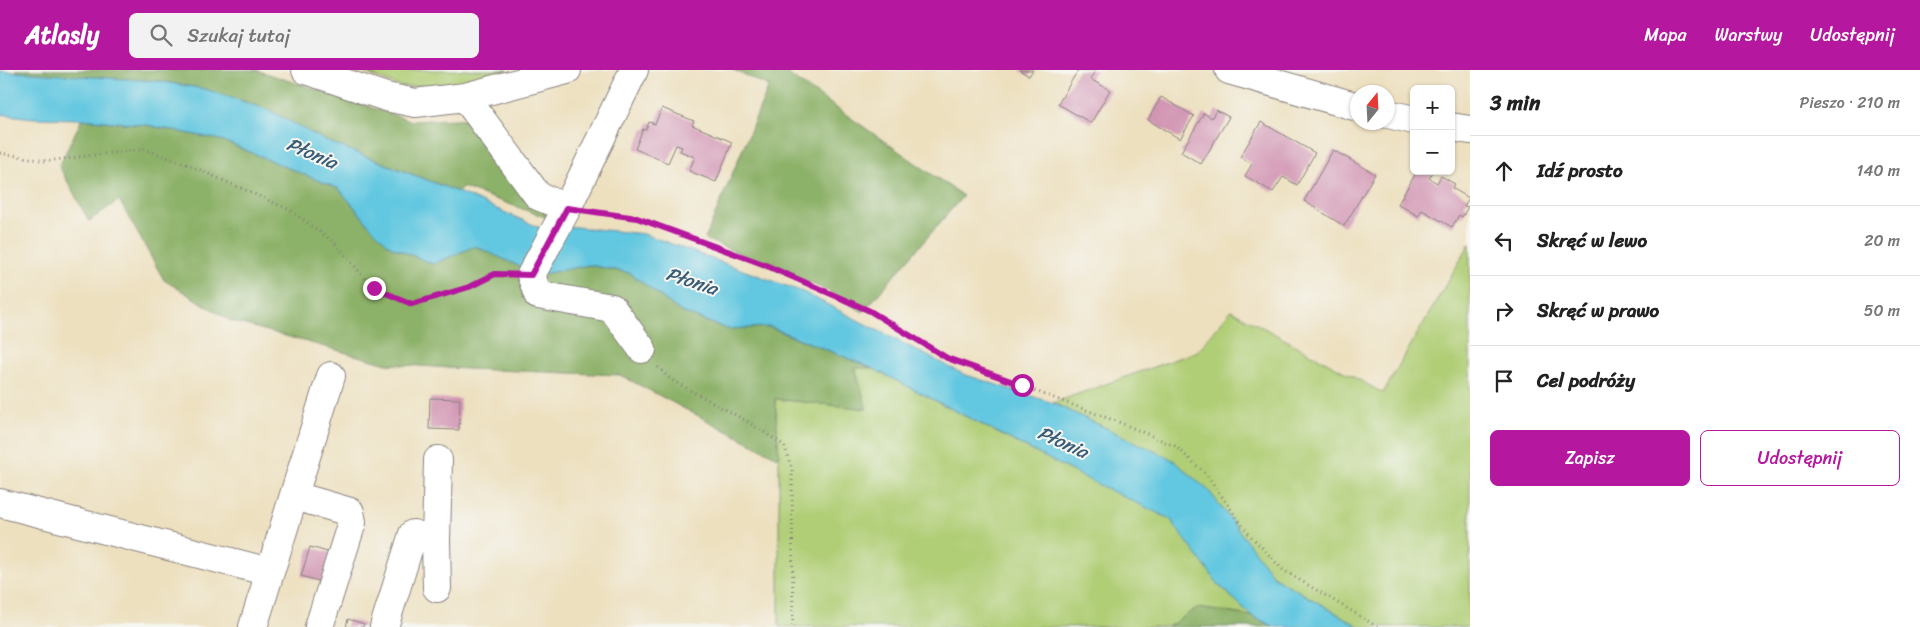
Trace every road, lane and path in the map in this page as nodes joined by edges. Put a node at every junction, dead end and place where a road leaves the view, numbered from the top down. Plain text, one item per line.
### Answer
1 (306, 70) edge
2 (567, 70) edge
3 (634, 70) edge
4 (1229, 70) edge
5 (466, 96) junction
6 (1350, 105) edge
7 (1395, 116) edge
8 (1410, 119) edge
9 (1455, 128) edge
10 (1470, 130) edge
11 (0, 153) edge
12 (562, 218) junction
13 (531, 275) junction
14 (642, 349) joint
15 (332, 376) dead end
16 (438, 460) dead end
17 (295, 496) junction
18 (0, 503) edge
19 (436, 541) junction
20 (270, 572) junction
21 (437, 588) dead end
22 (253, 627) edge
23 (319, 627) edge
24 (384, 627) edge
25 (793, 627) edge
26 (1378, 627) edge

1 - 5 street
2 - 5 street
3 - 12 street
4 - 6 street
5 - 12 street
7 - 8 street
9 - 10 street
11 - 13 path
12 - 13 street
12 - 26 path
13 - 14 street
14 - 25 path
15 - 17 street
16 - 19 street
17 - 20 street
17 - 23 street
18 - 20 street
19 - 21 street
19 - 24 street
20 - 22 street

